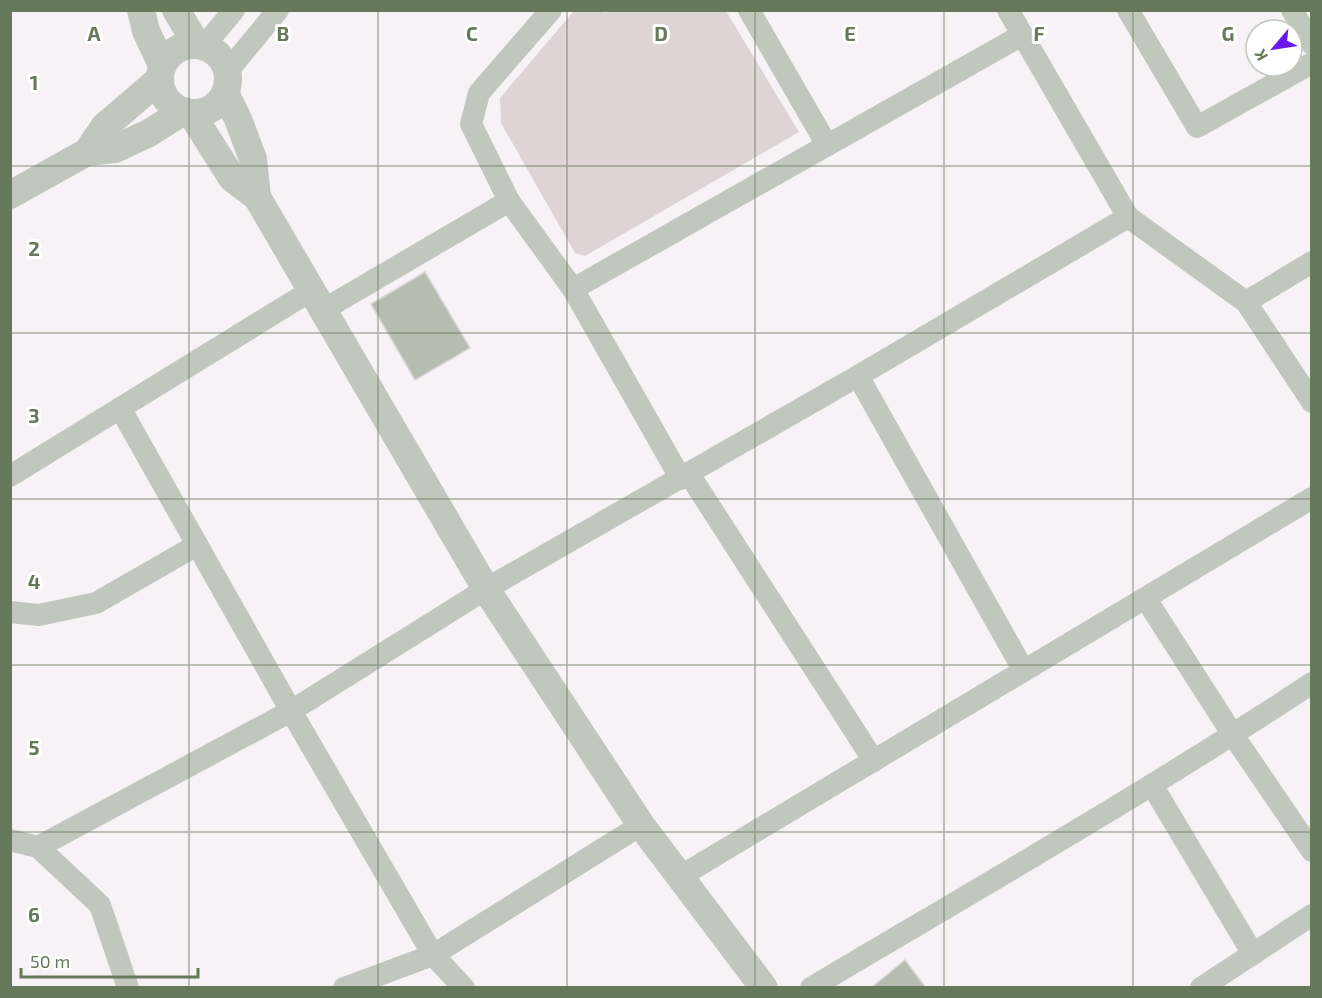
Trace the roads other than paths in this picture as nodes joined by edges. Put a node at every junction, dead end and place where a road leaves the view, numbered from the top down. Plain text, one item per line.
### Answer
1 (141, 10) edge
2 (176, 10) edge
3 (234, 10) edge
4 (278, 10) edge
5 (551, 10) edge
6 (749, 10) edge
7 (1008, 10) edge
8 (1128, 10) edge
9 (1292, 10) edge
10 (1022, 35) junction
11 (1311, 44) edge
12 (200, 46) junction
13 (1311, 63) edge
14 (161, 72) junction
15 (226, 82) junction
16 (187, 112) junction
17 (827, 145) junction
18 (87, 152) junction
19 (10, 195) edge
20 (257, 197) junction
21 (509, 201) junction
22 (1128, 217) junction
23 (1311, 262) edge
24 (573, 289) junction
25 (318, 300) junction
26 (1246, 302) junction
27 (858, 376) junction
28 (1311, 402) edge
29 (120, 408) junction
30 (10, 476) edge
31 (685, 476) junction
32 (1311, 498) edge
33 (197, 545) junction
34 (486, 589) junction
35 (1146, 599) junction
36 (10, 612) edge
37 (1024, 671) junction
38 (1311, 683) edge
39 (291, 711) junction
40 (1233, 735) junction
41 (874, 761) junction
42 (1152, 786) junction
43 (641, 825) junction
44 (10, 840) edge
45 (38, 846) junction
46 (1311, 851) edge
47 (681, 876) junction
48 (1311, 915) edge
49 (1253, 954) junction
50 (433, 955) junction
51 (1228, 981) edge
52 (128, 987) edge
53 (344, 987) edge
54 (464, 987) edge
55 (764, 987) edge
56 (811, 987) edge
57 (1201, 987) edge

1 - 14 street
2 - 12 street
3 - 12 street
4 - 15 street
5 - 21 street
6 - 17 street
7 - 10 street
8 - 13 street
9 - 11 street
10 - 17 street
10 - 22 street
12 - 14 street
12 - 15 street
14 - 16 street
14 - 18 street
15 - 16 street
15 - 20 street
16 - 18 street
16 - 20 street
17 - 24 street
18 - 19 street
20 - 25 street
21 - 24 street
21 - 25 street
22 - 26 street
22 - 27 street
23 - 26 street
24 - 31 street
25 - 29 street
25 - 34 street
26 - 28 street
27 - 31 street
27 - 37 street
29 - 30 street
29 - 33 street
31 - 34 street
31 - 41 street
32 - 35 street
33 - 36 street
33 - 39 street
34 - 39 street
34 - 43 street
35 - 37 street
35 - 40 street
37 - 41 street
38 - 40 street
39 - 45 street
39 - 50 street
40 - 42 street
40 - 46 street
41 - 47 street
42 - 49 street
42 - 56 street
43 - 47 street
43 - 50 street
44 - 45 street
45 - 52 street
47 - 55 street
48 - 49 street
49 - 51 street
50 - 53 street
50 - 54 street
51 - 57 street

